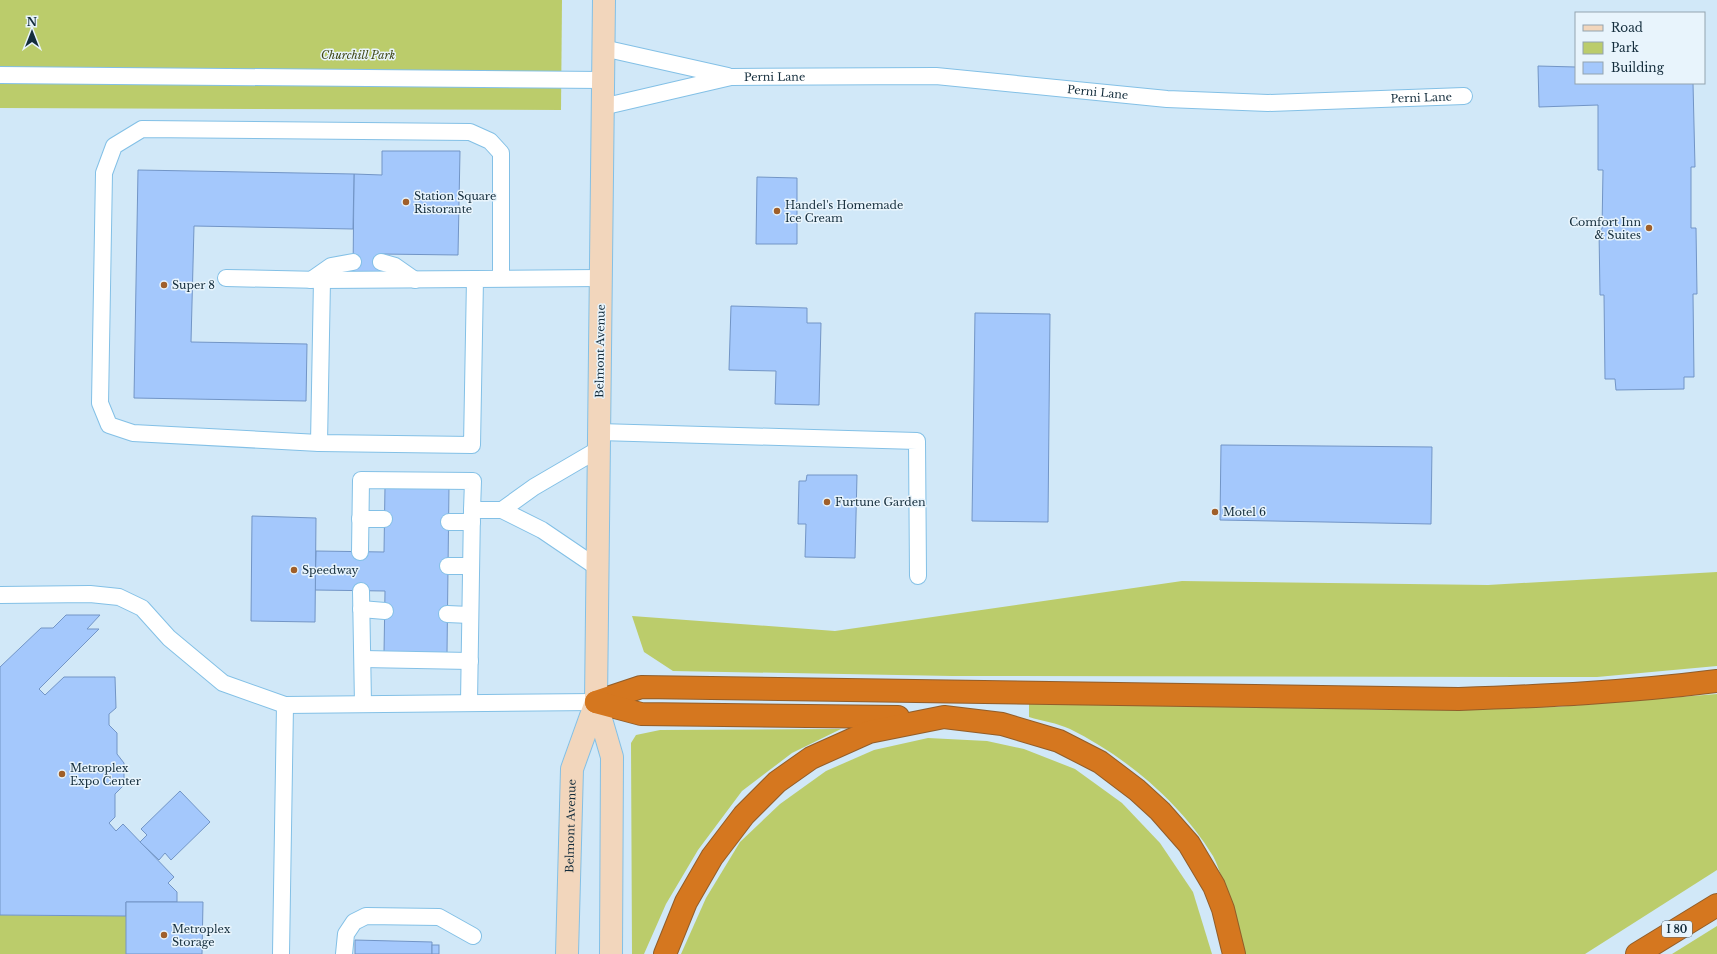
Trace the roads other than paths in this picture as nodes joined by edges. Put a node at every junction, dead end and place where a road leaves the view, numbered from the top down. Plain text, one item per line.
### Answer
1 (604, 0) edge
2 (603, 48) junction
3 (0, 75) edge
4 (731, 77) junction
5 (602, 80) junction
6 (1464, 96) dead end
7 (602, 107) junction
8 (353, 262) dead end
9 (381, 262) dead end
10 (226, 278) dead end
11 (600, 278) junction
12 (475, 279) junction
13 (501, 279) junction
14 (316, 280) junction
15 (414, 280) junction
16 (599, 440) junction
17 (319, 442) junction
18 (502, 510) junction
19 (472, 516) junction
20 (360, 520) junction
21 (384, 520) dead end
22 (449, 522) dead end
23 (360, 552) dead end
24 (448, 566) dead end
25 (471, 566) junction
26 (598, 568) junction
27 (918, 576) dead end
28 (361, 590) dead end
29 (0, 595) edge
30 (361, 609) junction
31 (385, 611) dead end
32 (447, 614) dead end
33 (470, 614) junction
34 (363, 659) junction
35 (470, 661) junction
36 (1717, 681) edge
37 (469, 702) junction
38 (596, 702) junction
39 (363, 704) junction
40 (284, 705) junction
41 (944, 717) junction
42 (1717, 905) edge
43 (473, 936) dead end
44 (281, 954) edge
45 (344, 954) edge
46 (567, 954) edge
47 (611, 954) edge
48 (665, 954) edge
49 (1234, 954) edge
50 (1637, 954) edge

1 - 2 main road, Belmont Avenue
2 - 4 lane
2 - 5 main road, Belmont Avenue
3 - 5 lane
4 - 6 lane, Perni Lane
4 - 7 lane
5 - 7 main road, Belmont Avenue
7 - 11 main road, Belmont Avenue
8 - 14 lane
9 - 15 lane
10 - 14 lane
11 - 13 lane
11 - 16 main road, Belmont Avenue
12 - 13 lane
12 - 15 lane
12 - 17 lane
13 - 17 lane
14 - 15 lane
14 - 17 lane
16 - 18 lane
16 - 26 main road, Belmont Avenue
16 - 27 lane
18 - 19 lane
18 - 26 lane
19 - 20 lane
19 - 22 lane
19 - 25 lane
20 - 21 lane
20 - 23 lane
24 - 25 lane
25 - 33 lane
26 - 38 main road, Belmont Avenue
28 - 30 lane
29 - 40 lane
30 - 31 lane
30 - 34 lane
32 - 33 lane
33 - 35 lane
34 - 35 lane
34 - 39 lane
35 - 37 lane
36 - 38 highway
37 - 38 lane
37 - 39 lane
38 - 41 highway
38 - 46 main road, Belmont Avenue
38 - 47 main road, Belmont Avenue
39 - 40 lane
40 - 44 lane
41 - 48 highway
41 - 49 highway
42 - 50 highway, I 80
43 - 45 lane

